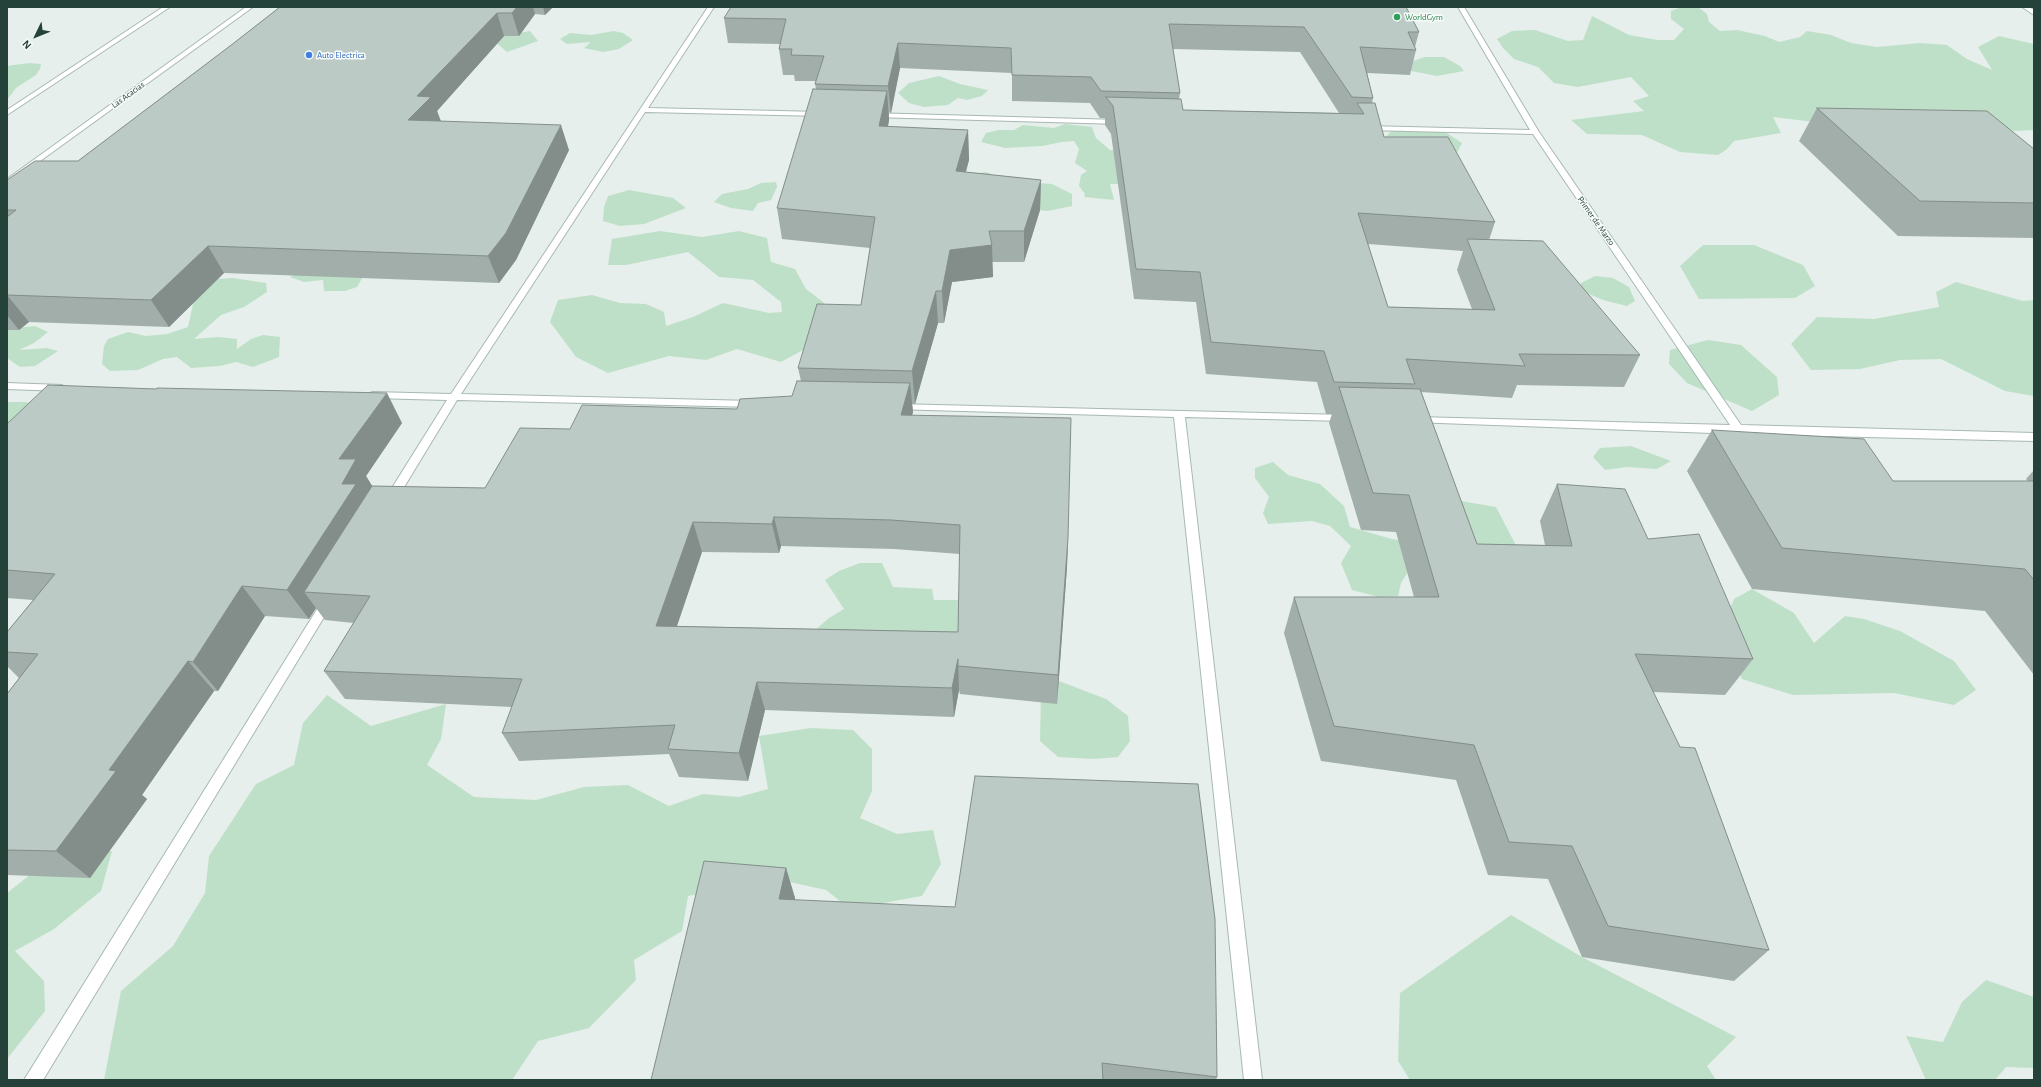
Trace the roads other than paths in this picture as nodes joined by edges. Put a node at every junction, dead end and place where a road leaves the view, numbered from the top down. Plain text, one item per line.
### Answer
1 (167, 7) edge
2 (250, 7) edge
3 (711, 7) edge
4 (1461, 7) edge
5 (2025, 7) edge
6 (2034, 12) edge
7 (643, 110) junction
8 (7, 113) edge
9 (827, 114) edge
10 (867, 115) edge
11 (1130, 122) edge
12 (1354, 128) edge
13 (1535, 132) junction
14 (7, 183) edge
15 (7, 386) edge
16 (71, 388) edge
17 (358, 395) edge
18 (454, 397) junction
19 (764, 404) edge
20 (884, 407) edge
21 (1179, 414) junction
22 (1352, 419) edge
23 (1408, 420) edge
24 (1739, 430) junction
25 (2034, 437) edge
26 (383, 512) edge
27 (333, 593) edge
28 (33, 1080) edge
29 (1254, 1080) edge

1 - 8 street
2 - 14 street, Las Acacias
3 - 7 street
4 - 13 street, Primer de Marzo
5 - 6 street
7 - 9 street
7 - 18 street
10 - 11 street
12 - 13 street
13 - 24 street, Primer de Marzo
15 - 16 street
17 - 18 street
18 - 19 street
18 - 26 street
20 - 21 street
21 - 22 street
21 - 29 street
23 - 24 street
24 - 25 street
27 - 28 street

